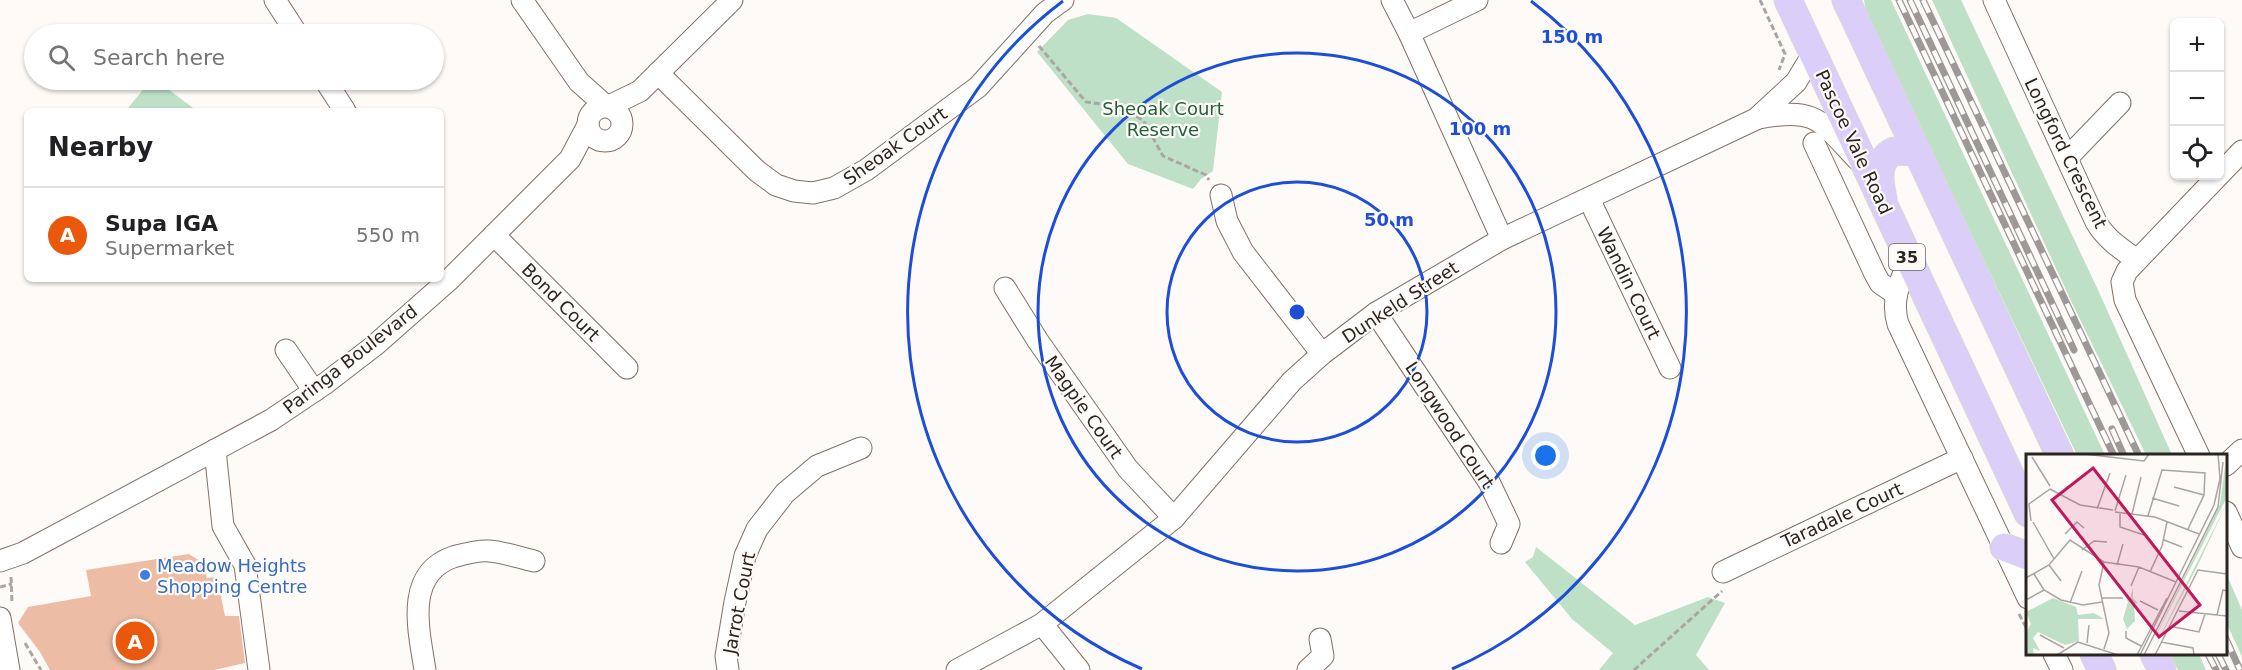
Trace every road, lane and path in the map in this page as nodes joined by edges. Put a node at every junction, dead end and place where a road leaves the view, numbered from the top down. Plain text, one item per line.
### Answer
1 (275, 0) edge
2 (522, 0) edge
3 (732, 0) edge
4 (1063, 0) edge
5 (1392, 0) edge
6 (1477, 0) edge
7 (1788, 0) edge
8 (1845, 0) edge
9 (1994, 0) edge
10 (291, 24) edge
11 (1409, 33) junction
12 (1025, 35) junction
13 (1813, 54) junction
14 (658, 73) junction
15 (579, 82) junction
16 (331, 90) edge
17 (640, 91) junction
18 (2120, 104) dead end
19 (607, 106) junction
20 (343, 108) edge
21 (1755, 119) junction
22 (623, 123) junction
23 (588, 124) junction
24 (606, 142) junction
25 (1814, 143) dead end
26 (2242, 151) edge
27 (1917, 152) junction
28 (2067, 158) junction
29 (570, 159) junction
30 (1865, 168) junction
31 (2224, 170) edge
32 (2214, 180) edge
33 (1221, 195) joint
34 (1589, 199) junction
35 (1887, 214) junction
36 (494, 235) junction
37 (1502, 239) junction
38 (2137, 260) junction
39 (1909, 261) junction
40 (445, 272) edge
41 (435, 282) edge
42 (1005, 288) dead end
43 (1896, 294) junction
44 (1376, 313) junction
45 (286, 350) dead end
46 (1322, 354) junction
47 (1670, 368) dead end
48 (630, 371) dead end
49 (314, 392) junction
50 (861, 448) dead end
51 (215, 450) junction
52 (2242, 450) edge
53 (2059, 453) edge
54 (2198, 454) edge
55 (1962, 458) junction
56 (2227, 464) edge
57 (2026, 509) edge
58 (2227, 514) edge
59 (1174, 518) junction
60 (1501, 543) dead end
61 (2242, 547) edge
62 (2016, 551) edge
63 (0, 561) edge
64 (534, 561) dead end
65 (1731, 568) joint
66 (12, 584) dead end
67 (0, 587) edge
68 (2026, 590) edge
69 (0, 618) edge
70 (1042, 624) junction
71 (1320, 639) dead end
72 (2094, 655) edge
73 (2154, 655) edge
74 (9, 670) edge
75 (259, 670) edge
76 (425, 670) edge
77 (728, 670) edge
78 (957, 670) edge
79 (1078, 670) edge
80 (1308, 670) edge
81 (1634, 670) edge
82 (2102, 670) edge
83 (2162, 670) edge

1 - 10 street
2 - 15 street
3 - 14 street
4 - 12 street, Sheoak Court
5 - 11 street
6 - 11 street
7 - 13 main road, Pascoe Vale Road / 35
8 - 27 main road
9 - 28 street, Longford Crescent
11 - 37 street
12 - 14 street, Sheoak Court
12 - 33 path
13 - 21 street, Dunkeld Street
13 - 30 main road, Pascoe Vale Road / 35
14 - 17 street
15 - 19 street
15 - 23 street
16 - 20 street
17 - 19 street
17 - 22 street
18 - 28 street
19 - 22 street
19 - 23 street
21 - 30 street, Dunkeld Street
21 - 34 street, Dunkeld Street
22 - 24 street
23 - 24 street
23 - 29 street, Paringa Boulevard
24 - 29 street, Paringa Boulevard
25 - 43 street
26 - 31 street
27 - 35 main road
27 - 53 main road
28 - 38 street, Longford Crescent
29 - 36 street, Paringa Boulevard
30 - 35 main road, Pascoe Vale Road / 35
32 - 38 street
33 - 46 street
34 - 37 street, Dunkeld Street
34 - 47 street, Wandin Court
35 - 39 main road, Pascoe Vale Road / 35
36 - 40 street, Paringa Boulevard
36 - 48 street, Bond Court
37 - 44 street, Dunkeld Street
38 - 54 street
39 - 43 street
39 - 57 main road, Pascoe Vale Road / 35
41 - 49 street, Paringa Boulevard
42 - 59 street, Magpie Court
43 - 55 street
44 - 46 street, Dunkeld Street
44 - 60 street, Longwood Court
45 - 49 street
46 - 59 street, Dunkeld Street
49 - 51 street, Paringa Boulevard
50 - 77 street, Jarrot Court
51 - 63 street, Paringa Boulevard
51 - 75 street
52 - 56 street
55 - 62 street
55 - 65 street, Taradale Court
58 - 61 street
59 - 70 street, Dunkeld Street
62 - 68 street
64 - 76 street
65 - 81 path
66 - 67 path
69 - 74 street
70 - 78 street, Dunkeld Street
70 - 79 street
71 - 80 street
72 - 82 main road
73 - 83 main road

